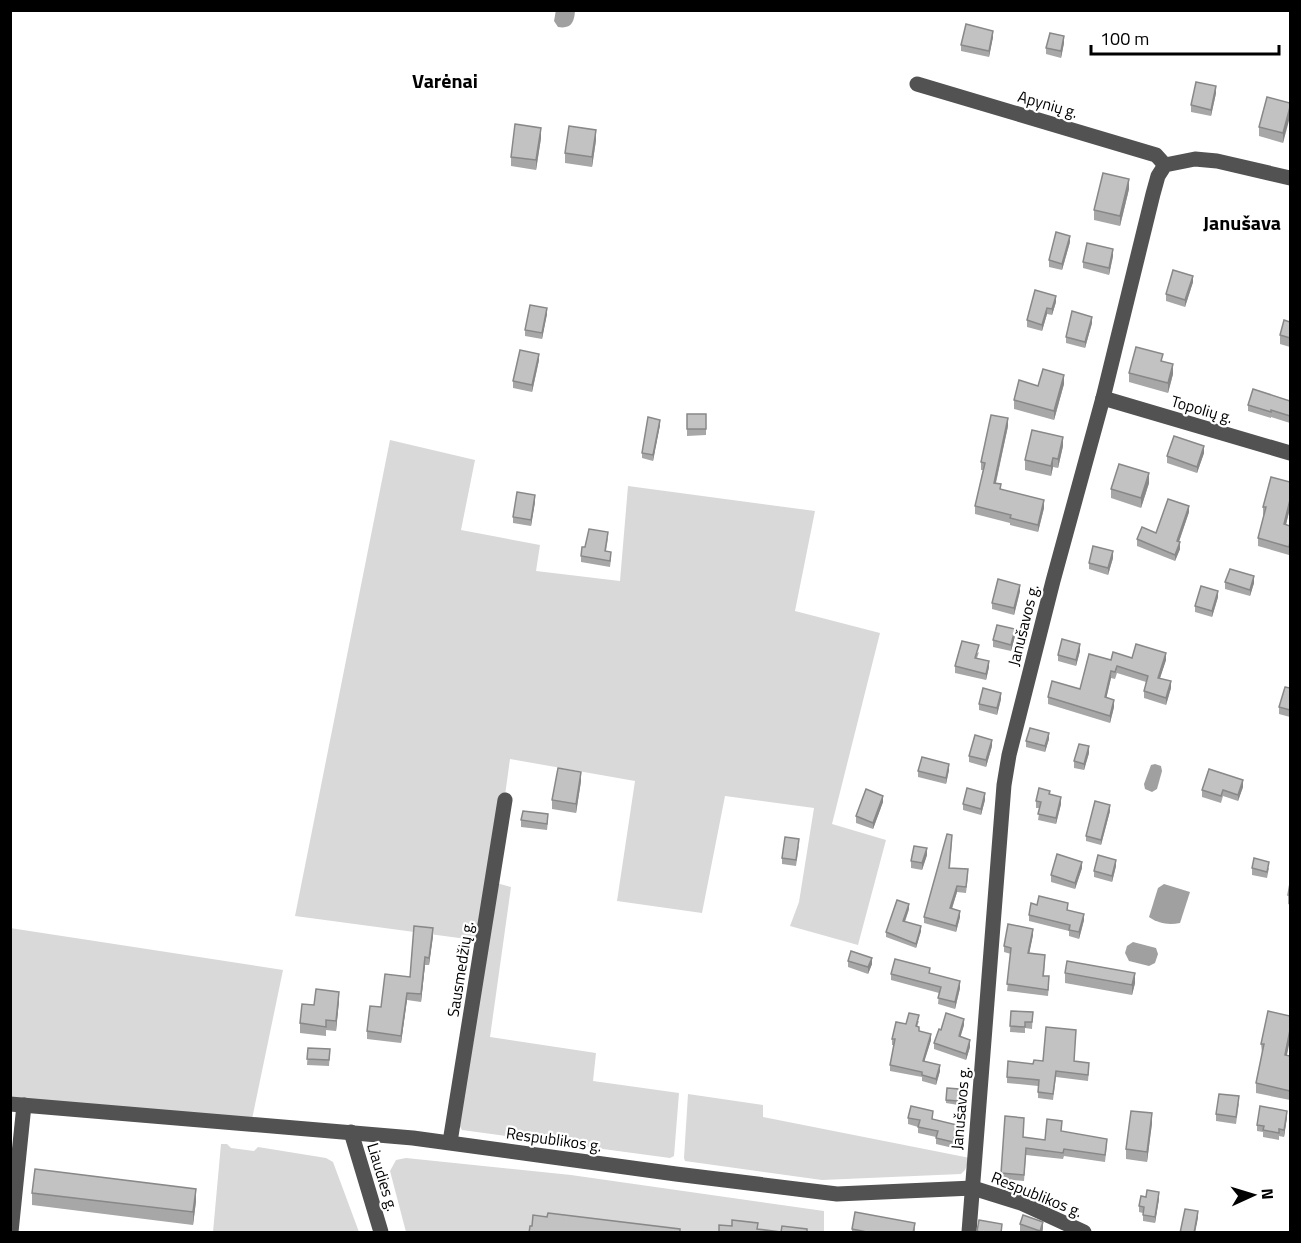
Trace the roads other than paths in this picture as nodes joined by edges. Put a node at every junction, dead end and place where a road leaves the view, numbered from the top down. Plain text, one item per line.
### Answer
1 (916, 84) dead end
2 (1165, 165) junction
3 (1290, 178) edge
4 (1103, 398) junction
5 (1290, 453) edge
6 (505, 800) dead end
7 (17, 1105) edge
8 (351, 1132) junction
9 (450, 1142) junction
10 (973, 1188) junction
11 (11, 1233) edge
12 (381, 1233) edge
13 (969, 1233) edge
14 (1084, 1233) edge

1 - 2 street, Apynių g.
2 - 3 street
2 - 4 street, Janušavos g.
4 - 5 street, Topolių g.
4 - 10 street, Janušavos g.
6 - 9 street, Sausmedžių g.
7 - 8 street, Respublikos g.
7 - 11 street
8 - 9 street, Respublikos g.
8 - 12 street, Liaudies g.
9 - 10 street, Respublikos g.
10 - 13 street, Janušavos g.
10 - 14 street, Respublikos g.

